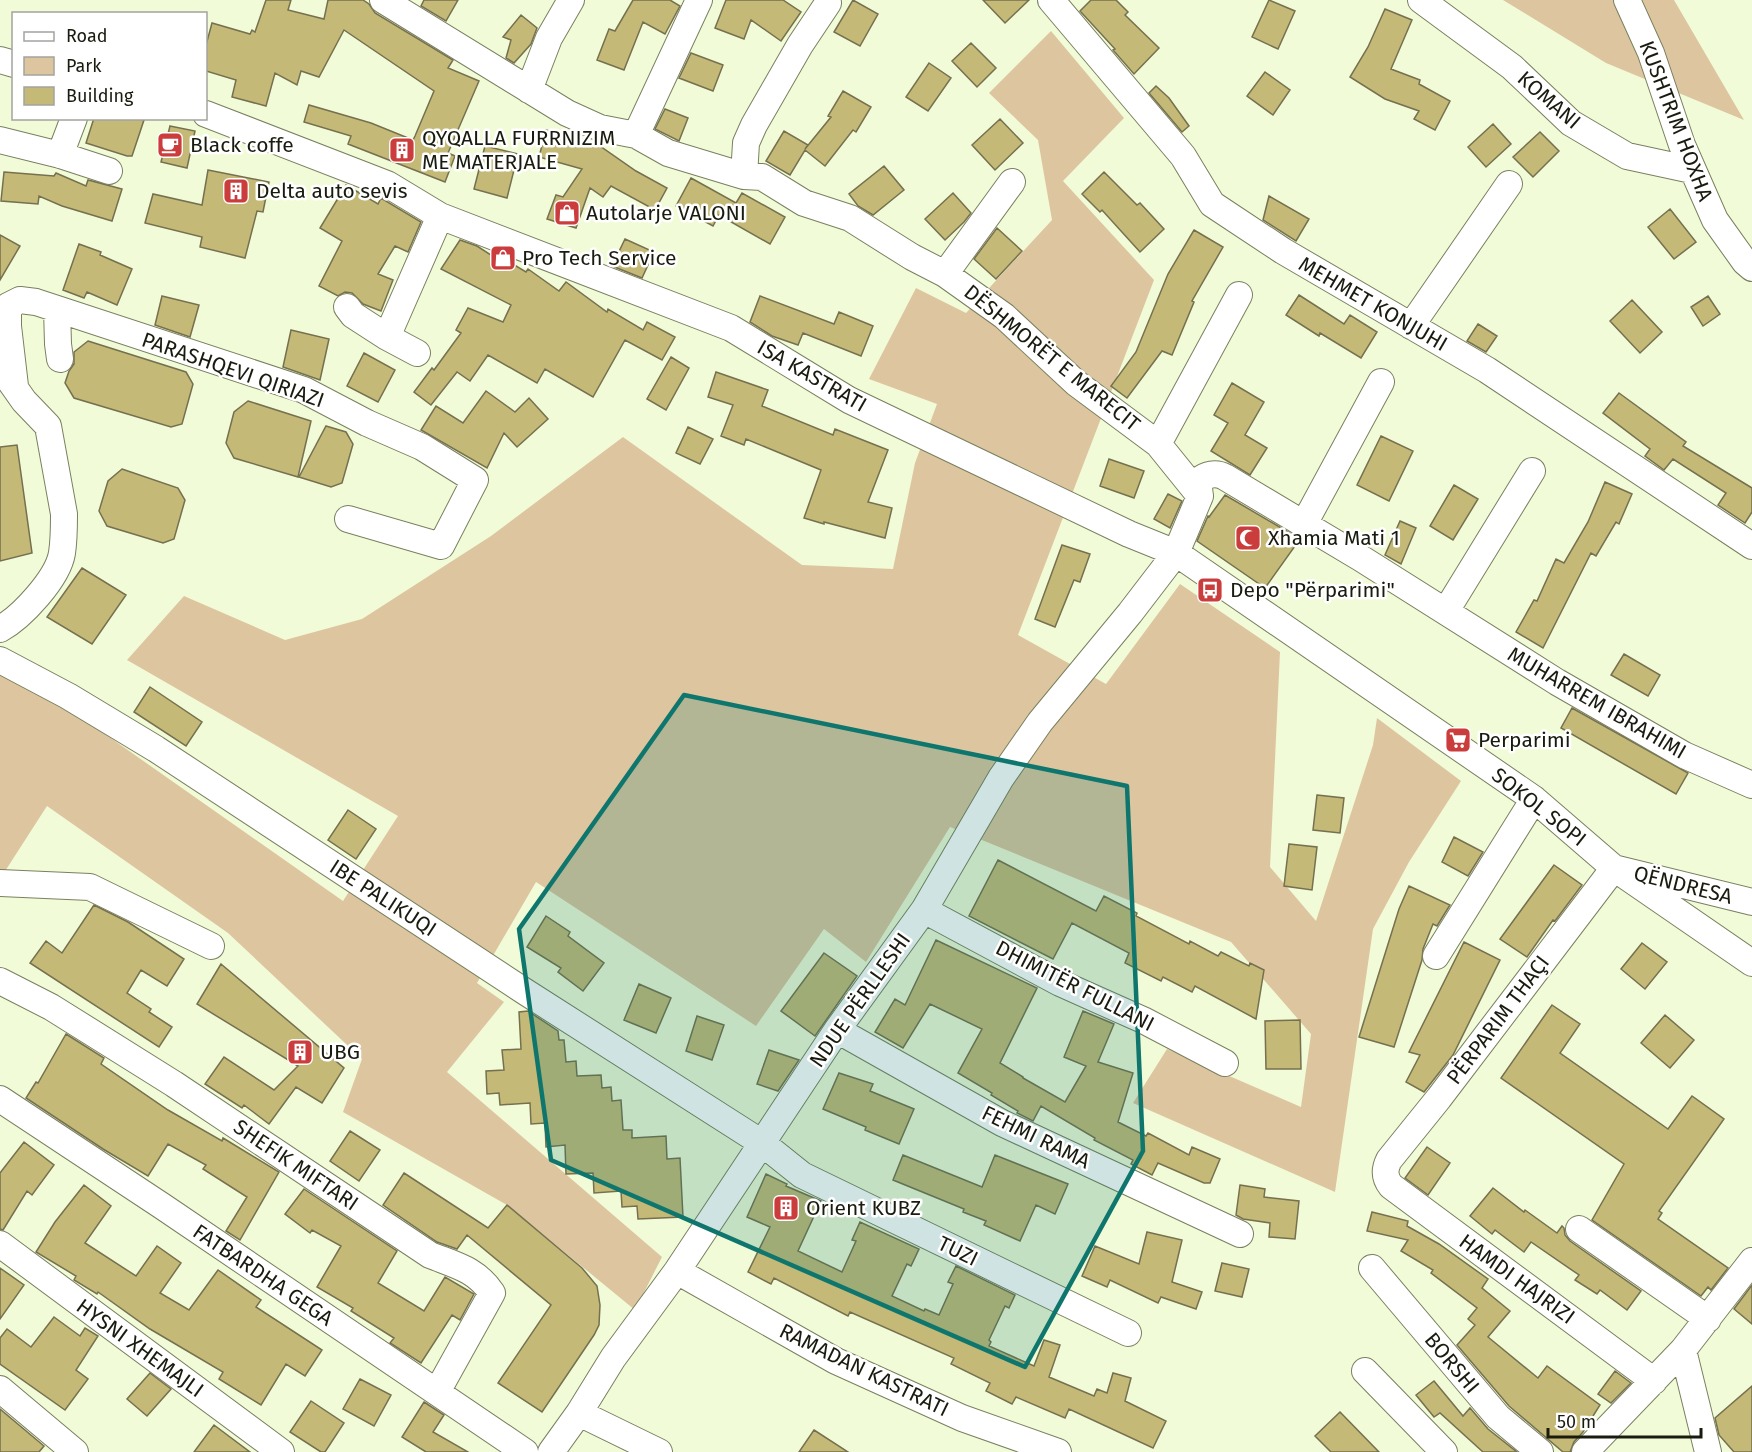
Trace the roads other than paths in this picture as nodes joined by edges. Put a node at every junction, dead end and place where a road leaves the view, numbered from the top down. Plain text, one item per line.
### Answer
1 (384, 0) edge
2 (571, 0) edge
3 (699, 0) edge
4 (1051, 0) edge
5 (1421, 0) edge
6 (1627, 0) edge
7 (828, 3) dead end
8 (529, 90) junction
9 (207, 114) edge
10 (73, 120) edge
11 (636, 135) junction
12 (0, 140) edge
13 (60, 155) junction
14 (1692, 170) junction
15 (109, 171) dead end
16 (744, 176) junction
17 (1012, 182) dead end
18 (1509, 184) dead end
19 (440, 216) junction
20 (1752, 268) edge
21 (945, 274) junction
22 (1239, 294) dead end
23 (347, 307) dead end
24 (57, 309) junction
25 (1411, 326) junction
26 (387, 337) junction
27 (417, 352) dead end
28 (60, 359) dead end
29 (7, 377) edge
30 (1381, 382) dead end
31 (1158, 444) junction
32 (1532, 471) dead end
33 (1200, 496) junction
34 (348, 519) dead end
35 (1304, 524) junction
36 (1752, 546) edge
37 (1176, 553) junction
38 (1446, 611) junction
39 (0, 629) edge
40 (0, 660) edge
41 (1752, 785) edge
42 (1534, 799) junction
43 (1614, 868) junction
44 (0, 883) edge
45 (1752, 902) edge
46 (924, 910) junction
47 (211, 946) dead end
48 (1436, 956) dead end
49 (1752, 963) edge
50 (0, 981) edge
51 (837, 1030) junction
52 (1225, 1063) dead end
53 (0, 1099) edge
54 (762, 1143) junction
55 (1385, 1173) joint
56 (1579, 1229) dead end
57 (1240, 1234) dead end
58 (0, 1244) edge
59 (1752, 1261) edge
60 (1372, 1268) dead end
61 (677, 1271) junction
62 (1708, 1319) junction
63 (1128, 1333) dead end
64 (1683, 1350) junction
65 (1365, 1371) dead end
66 (1654, 1381) junction
67 (0, 1389) edge
68 (437, 1392) junction
69 (579, 1413) junction
70 (75, 1452) edge
71 (281, 1452) edge
72 (525, 1452) edge
73 (551, 1452) edge
74 (659, 1452) edge
75 (1058, 1452) edge
76 (1444, 1452) edge
77 (1540, 1452) edge
78 (1585, 1452) edge
79 (1708, 1452) edge

1 - 8 street, DËSHMORËT E MARECIT
2 - 8 street
3 - 11 street
4 - 25 street, MEHMET KONJUHI
5 - 14 street, KOMANI
6 - 14 street, KUSHTRIM HOXHA
7 - 16 street
8 - 11 street, DËSHMORËT E MARECIT
9 - 19 street, ISA KASTRATI
10 - 13 street
11 - 16 street, DËSHMORËT E MARECIT
12 - 13 street
13 - 15 street
14 - 20 street, KUSHTRIM HOXHA
16 - 21 street, DËSHMORËT E MARECIT
17 - 21 street, DËSHMORËT E MARECIT
18 - 25 street
19 - 26 street
19 - 37 street, ISA KASTRATI
21 - 31 street, DËSHMORËT E MARECIT
22 - 31 street, DËSHMORËT E MARECIT
23 - 26 street
24 - 28 street
24 - 29 street, PARASHQEVI QIRIAZI
24 - 34 street, PARASHQEVI QIRIAZI
25 - 36 street, MEHMET KONJUHI
26 - 27 street
29 - 39 street, PARASHQEVI QIRIAZI
30 - 35 street
31 - 33 street, DËSHMORËT E MARECIT
32 - 38 street
33 - 35 street, MUHARREM IBRAHIMI
33 - 37 street
35 - 38 street, MUHARREM IBRAHIMI
37 - 42 street, SOKOL SOPI
37 - 46 street, NDUE PËRLLESHI
38 - 41 street, MUHARREM IBRAHIMI
40 - 54 street, IBE PALIKUQI
42 - 43 street, SOKOL SOPI
42 - 48 street
43 - 45 street, QËNDRESA
43 - 49 street, SOKOL SOPI
43 - 55 street, PËRPARIM THAÇI
44 - 47 street
46 - 51 street, NDUE PËRLLESHI
46 - 52 street, DHIMITËR FULLANI
50 - 68 street, SHEFIK MIFTARI
51 - 54 street, NDUE PËRLLESHI
51 - 57 street, FEHMI RAMA
53 - 68 street, FATBARDHA GEGA
54 - 61 street, NDUE PËRLLESHI
54 - 63 street, TUZI
55 - 66 street, HAMDI HAJRIZI
56 - 62 street
58 - 71 street, HYSNI XHEMAJLI
59 - 62 street
60 - 77 street, BORSHI
61 - 69 street, NDUE PËRLLESHI
61 - 75 street, RAMADAN KASTRATI
62 - 64 street
64 - 66 street
64 - 79 street
65 - 76 street
66 - 78 street
67 - 70 street
68 - 72 street, FATBARDHA GEGA
69 - 73 street, NDUE PËRLLESHI
69 - 74 street

